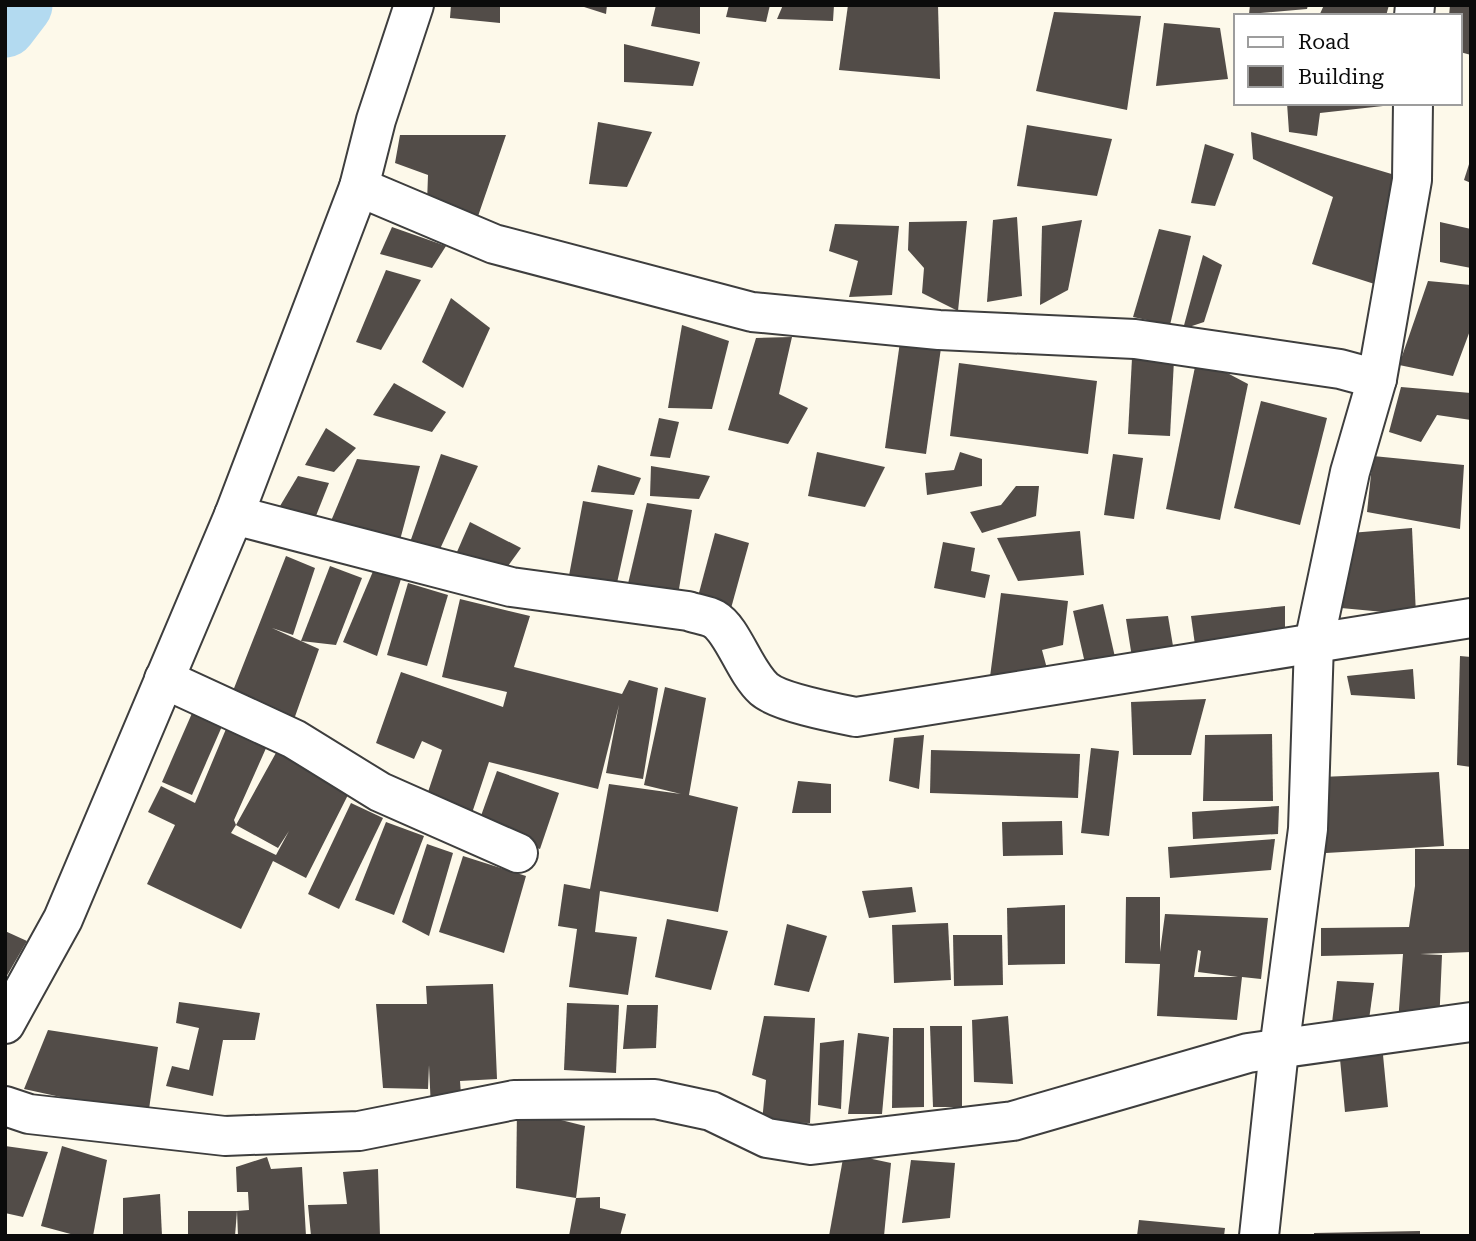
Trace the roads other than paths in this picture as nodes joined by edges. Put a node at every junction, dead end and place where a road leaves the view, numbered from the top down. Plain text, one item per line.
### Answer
1 (414, 5) edge
2 (1413, 105) edge
3 (359, 187) junction
4 (1360, 374) junction
5 (234, 515) junction
6 (1471, 618) edge
7 (1294, 647) junction
8 (164, 679) junction
9 (518, 853) dead end
10 (1471, 1022) edge
11 (5, 1024) edge
12 (1250, 1054) junction
13 (5, 1106) edge
14 (1259, 1236) edge

1 - 3 street
2 - 4 street
3 - 4 street
3 - 5 street
4 - 7 street
5 - 7 street
5 - 8 street
6 - 7 street
7 - 12 street
8 - 9 street
8 - 11 street
10 - 12 street
12 - 13 street
12 - 14 street

